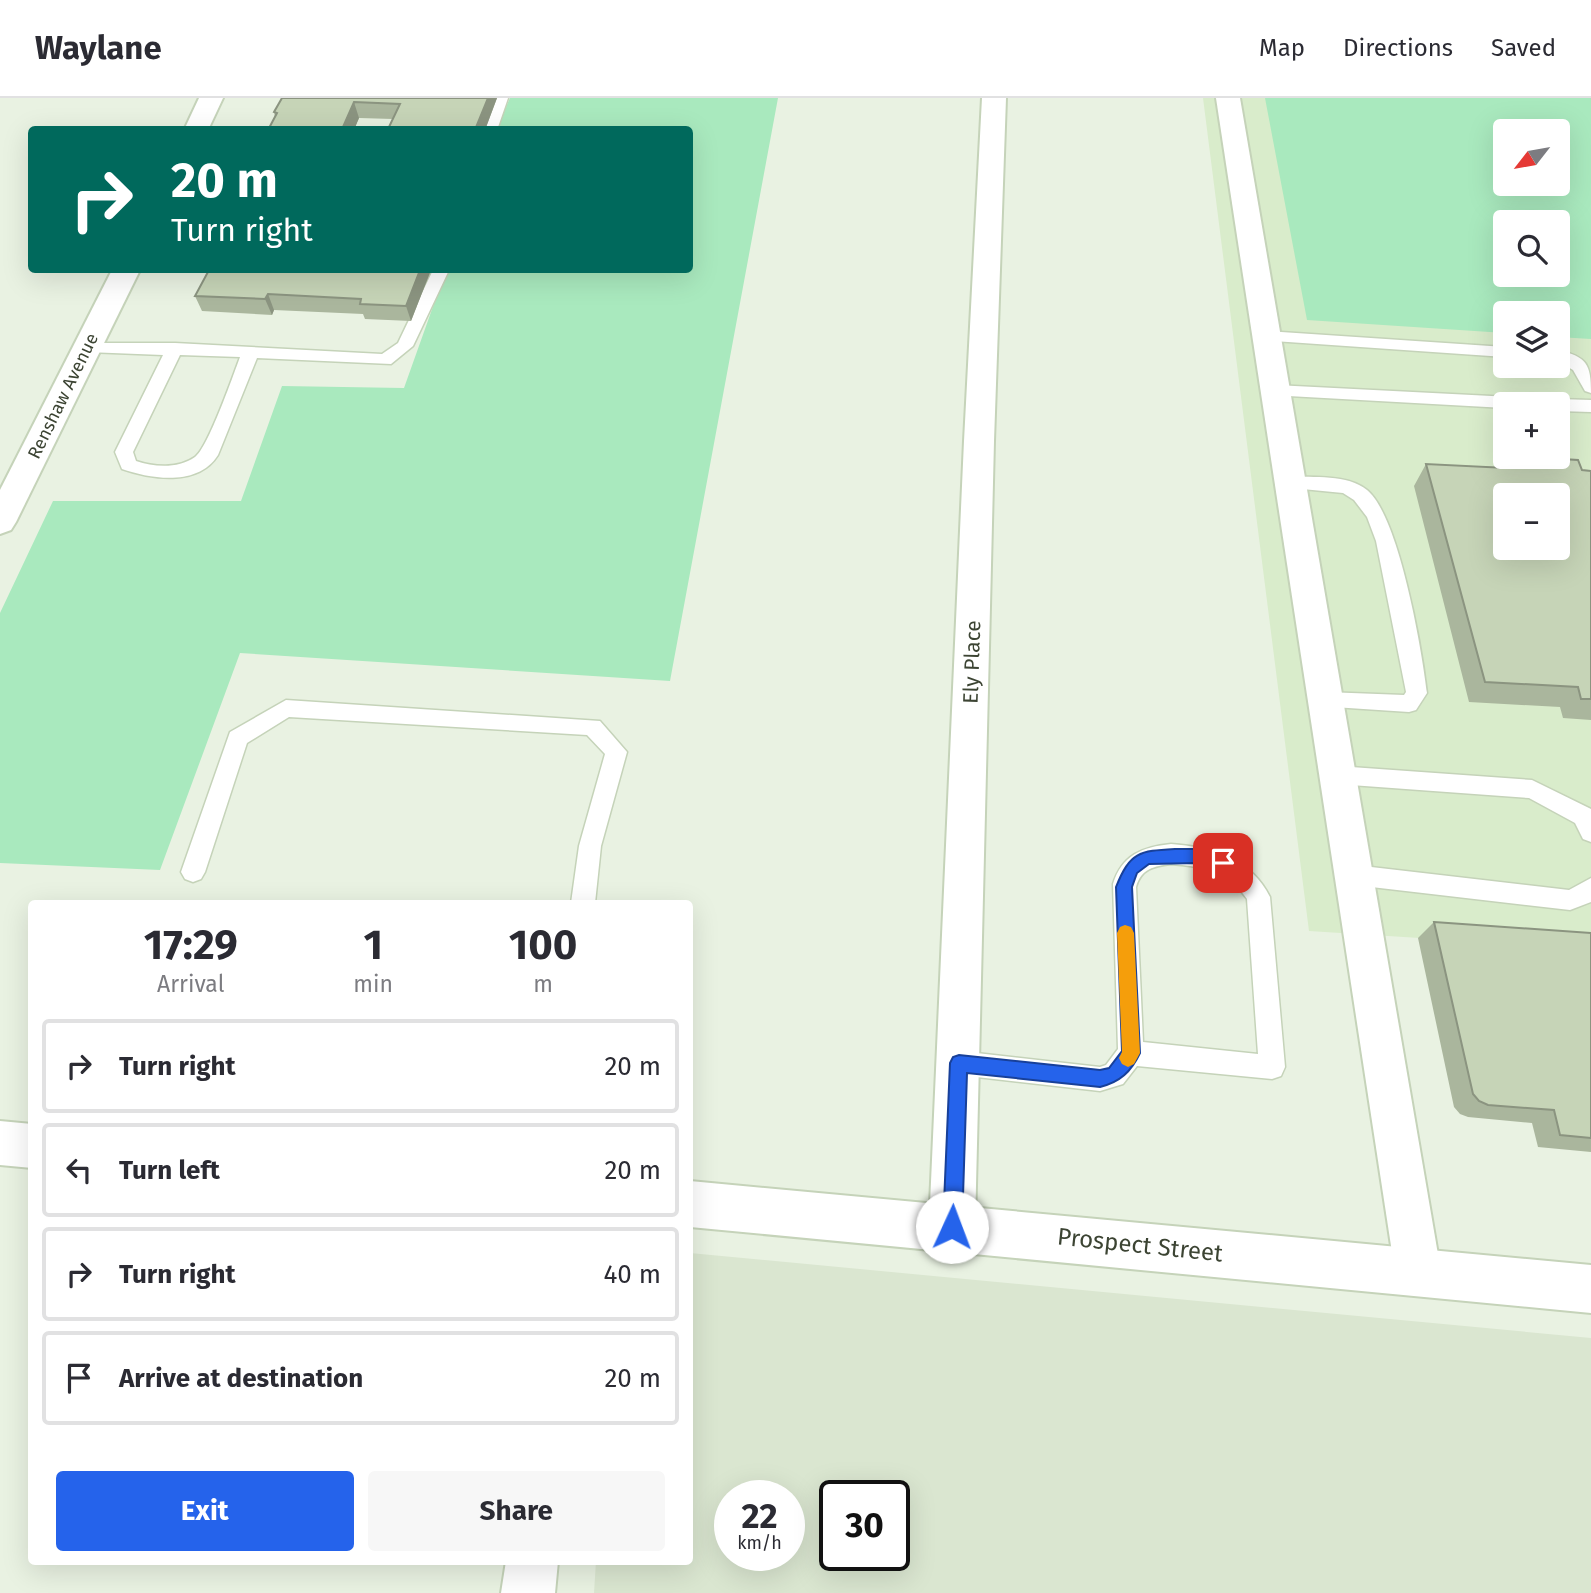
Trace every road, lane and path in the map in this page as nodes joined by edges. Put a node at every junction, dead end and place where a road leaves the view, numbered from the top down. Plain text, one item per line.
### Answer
1 (211, 98) edge
2 (501, 98) edge
3 (994, 98) edge
4 (1227, 98) edge
5 (198, 126) edge
6 (491, 126) edge
7 (124, 273) edge
8 (439, 273) edge
9 (1266, 336) junction
10 (87, 347) junction
11 (175, 348) junction
12 (1493, 351) edge
13 (251, 352) junction
14 (1570, 358) edge
15 (1591, 387) edge
16 (1275, 391) junction
17 (1493, 402) edge
18 (1570, 405) edge
19 (1591, 405) edge
20 (1289, 482) junction
21 (0, 522) edge
22 (1325, 700) junction
23 (1337, 775) junction
24 (1591, 832) edge
25 (193, 872) dead end
26 (1354, 875) junction
27 (1591, 888) edge
28 (583, 900) edge
29 (1131, 1053) junction
30 (959, 1063) junction
31 (0, 1143) edge
32 (28, 1146) edge
33 (693, 1204) edge
34 (952, 1227) junction
35 (1418, 1272) junction
36 (1591, 1289) edge
37 (532, 1565) edge
38 (528, 1593) edge

1 - 5 street
2 - 6 lane
3 - 30 street, Ely Place
4 - 9 street
7 - 10 street, Renshaw Avenue
8 - 13 lane
9 - 12 lane
9 - 16 street
10 - 11 lane
10 - 21 street, Renshaw Avenue
11 - 13 lane
11 - 13 lane
14 - 15 lane
16 - 17 lane
16 - 20 street
18 - 19 lane
20 - 22 street
20 - 22 lane
22 - 23 street
23 - 24 lane
23 - 26 street
25 - 28 lane
26 - 27 lane
26 - 35 street
29 - 29 lane
29 - 30 lane
30 - 34 street, Ely Place
31 - 32 street
33 - 34 street, Prospect Street
34 - 35 street, Prospect Street
35 - 36 street, Prospect Street
37 - 38 street

